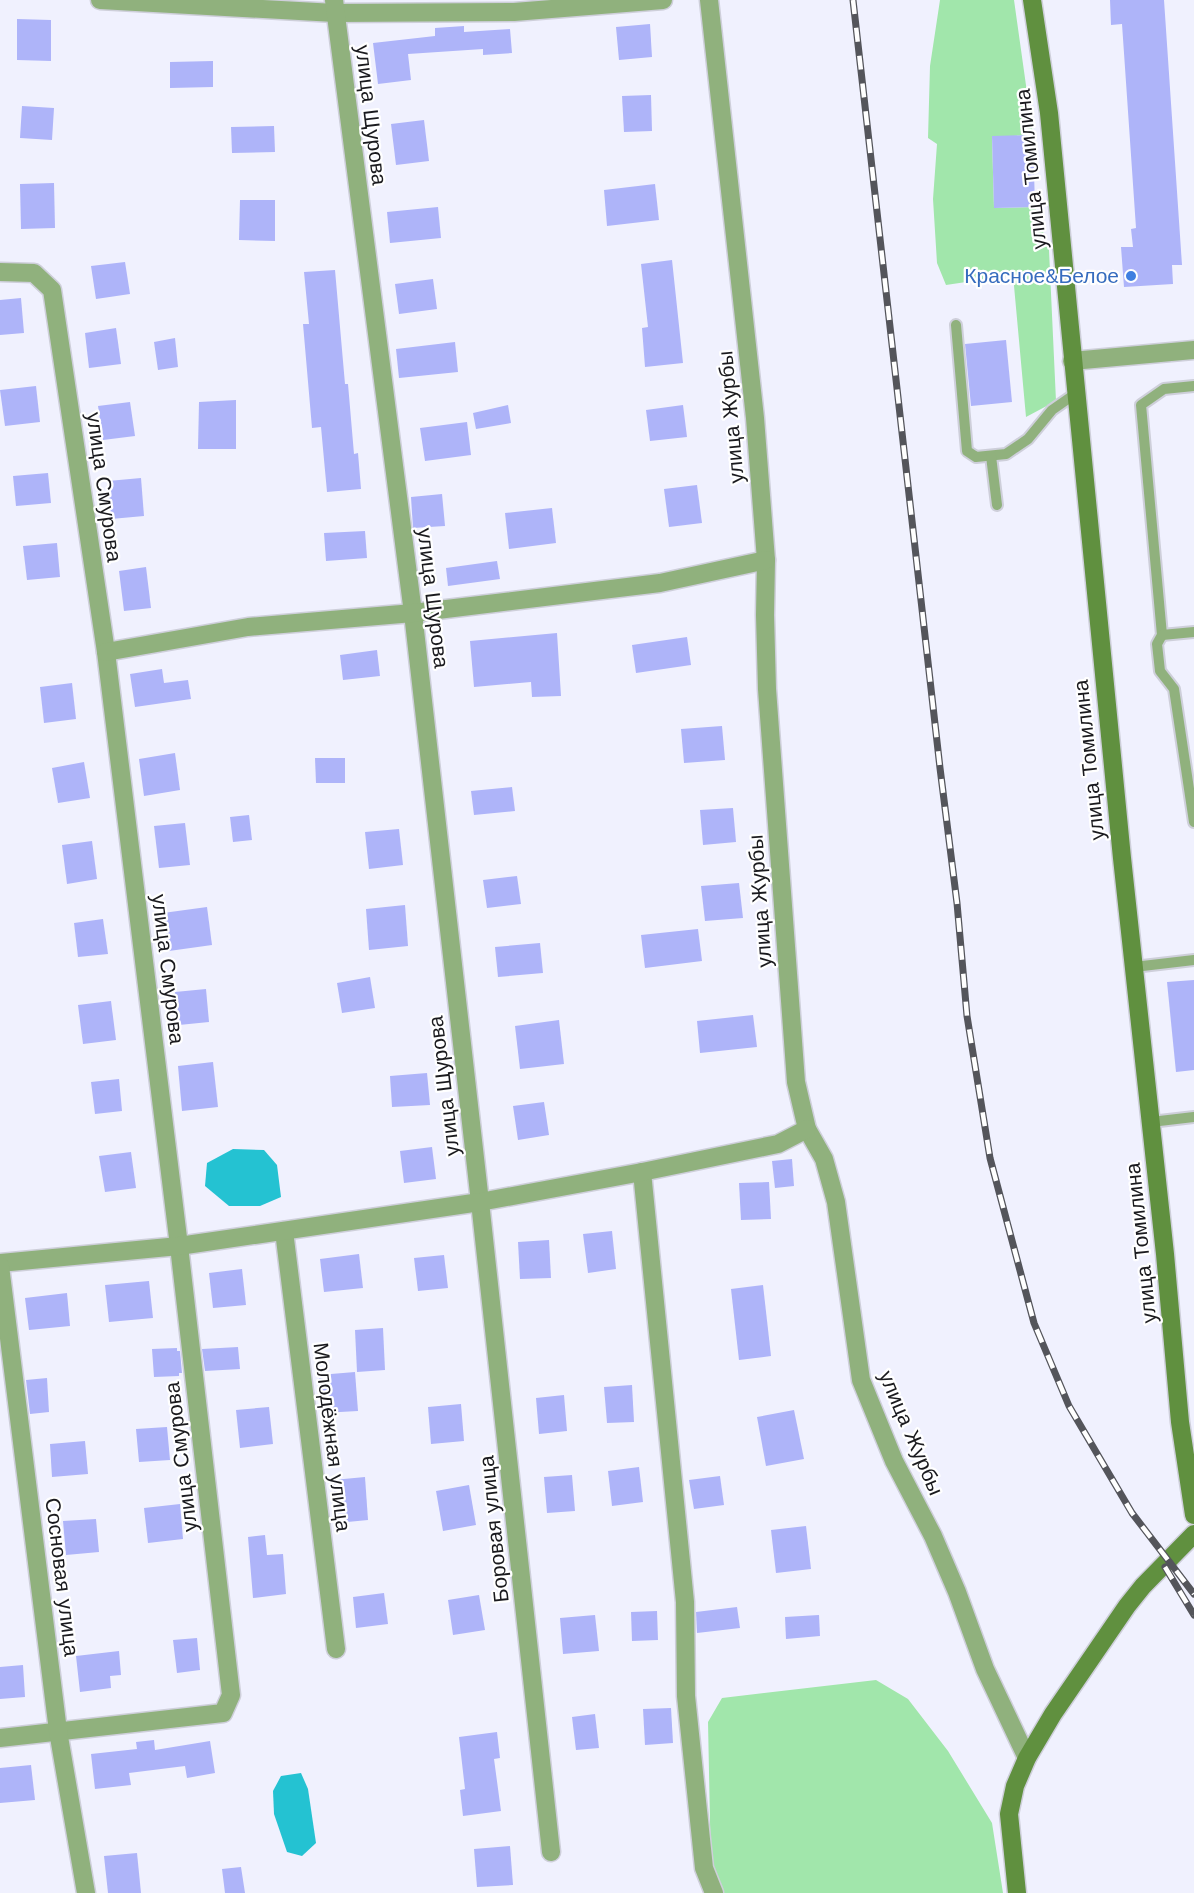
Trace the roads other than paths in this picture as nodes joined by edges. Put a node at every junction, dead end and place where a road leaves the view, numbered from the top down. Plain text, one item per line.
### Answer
1 (100, 0) edge
2 (663, 0) edge
3 (709, 0) edge
4 (1032, 0) edge
5 (335, 7) edge
6 (0, 272) edge
7 (956, 325) dead end
8 (1194, 350) edge
9 (1072, 361) junction
10 (1194, 386) edge
11 (1075, 394) junction
12 (991, 456) junction
13 (997, 505) dead end
14 (766, 560) junction
15 (413, 613) junction
16 (1194, 632) edge
17 (1162, 635) junction
18 (106, 652) junction
19 (1194, 822) edge
20 (1194, 960) edge
21 (1134, 967) junction
22 (1194, 1117) edge
23 (1151, 1122) junction
24 (807, 1129) junction
25 (642, 1172) junction
26 (480, 1202) junction
27 (284, 1231) junction
28 (179, 1246) junction
29 (0, 1265) edge
30 (1194, 1515) edge
31 (1194, 1534) edge
32 (336, 1649) dead end
33 (58, 1731) junction
34 (0, 1738) edge
35 (1028, 1758) junction
36 (551, 1852) dead end
37 (86, 1893) edge
38 (714, 1893) edge
39 (1017, 1893) edge

1 - 5 street
2 - 5 street
3 - 14 street, улица Журбы
4 - 9 street, улица Томилина
5 - 15 street, улица Щурова
6 - 18 street, улица Смурова
7 - 12 lane
8 - 9 street
9 - 11 street, улица Томилина
10 - 17 lane
11 - 12 lane
11 - 21 street, улица Томилина
12 - 13 lane
14 - 15 street
14 - 24 street, улица Журбы
15 - 18 street
15 - 26 street, улица Щурова
16 - 17 lane
17 - 19 lane
18 - 28 street, улица Смурова
20 - 21 lane
21 - 23 street, улица Томилина
22 - 23 lane
23 - 30 street, улица Томилина
24 - 25 street
24 - 35 street, улица Журбы
25 - 26 street
25 - 38 street
26 - 27 street
26 - 36 street, Боровая улица
27 - 28 street
27 - 32 street, Молодёжная улица
28 - 29 street
28 - 33 street, улица Смурова
29 - 33 street, Сосновая улица
31 - 35 street
33 - 34 street
33 - 37 street, Сосновая улица
35 - 39 street

